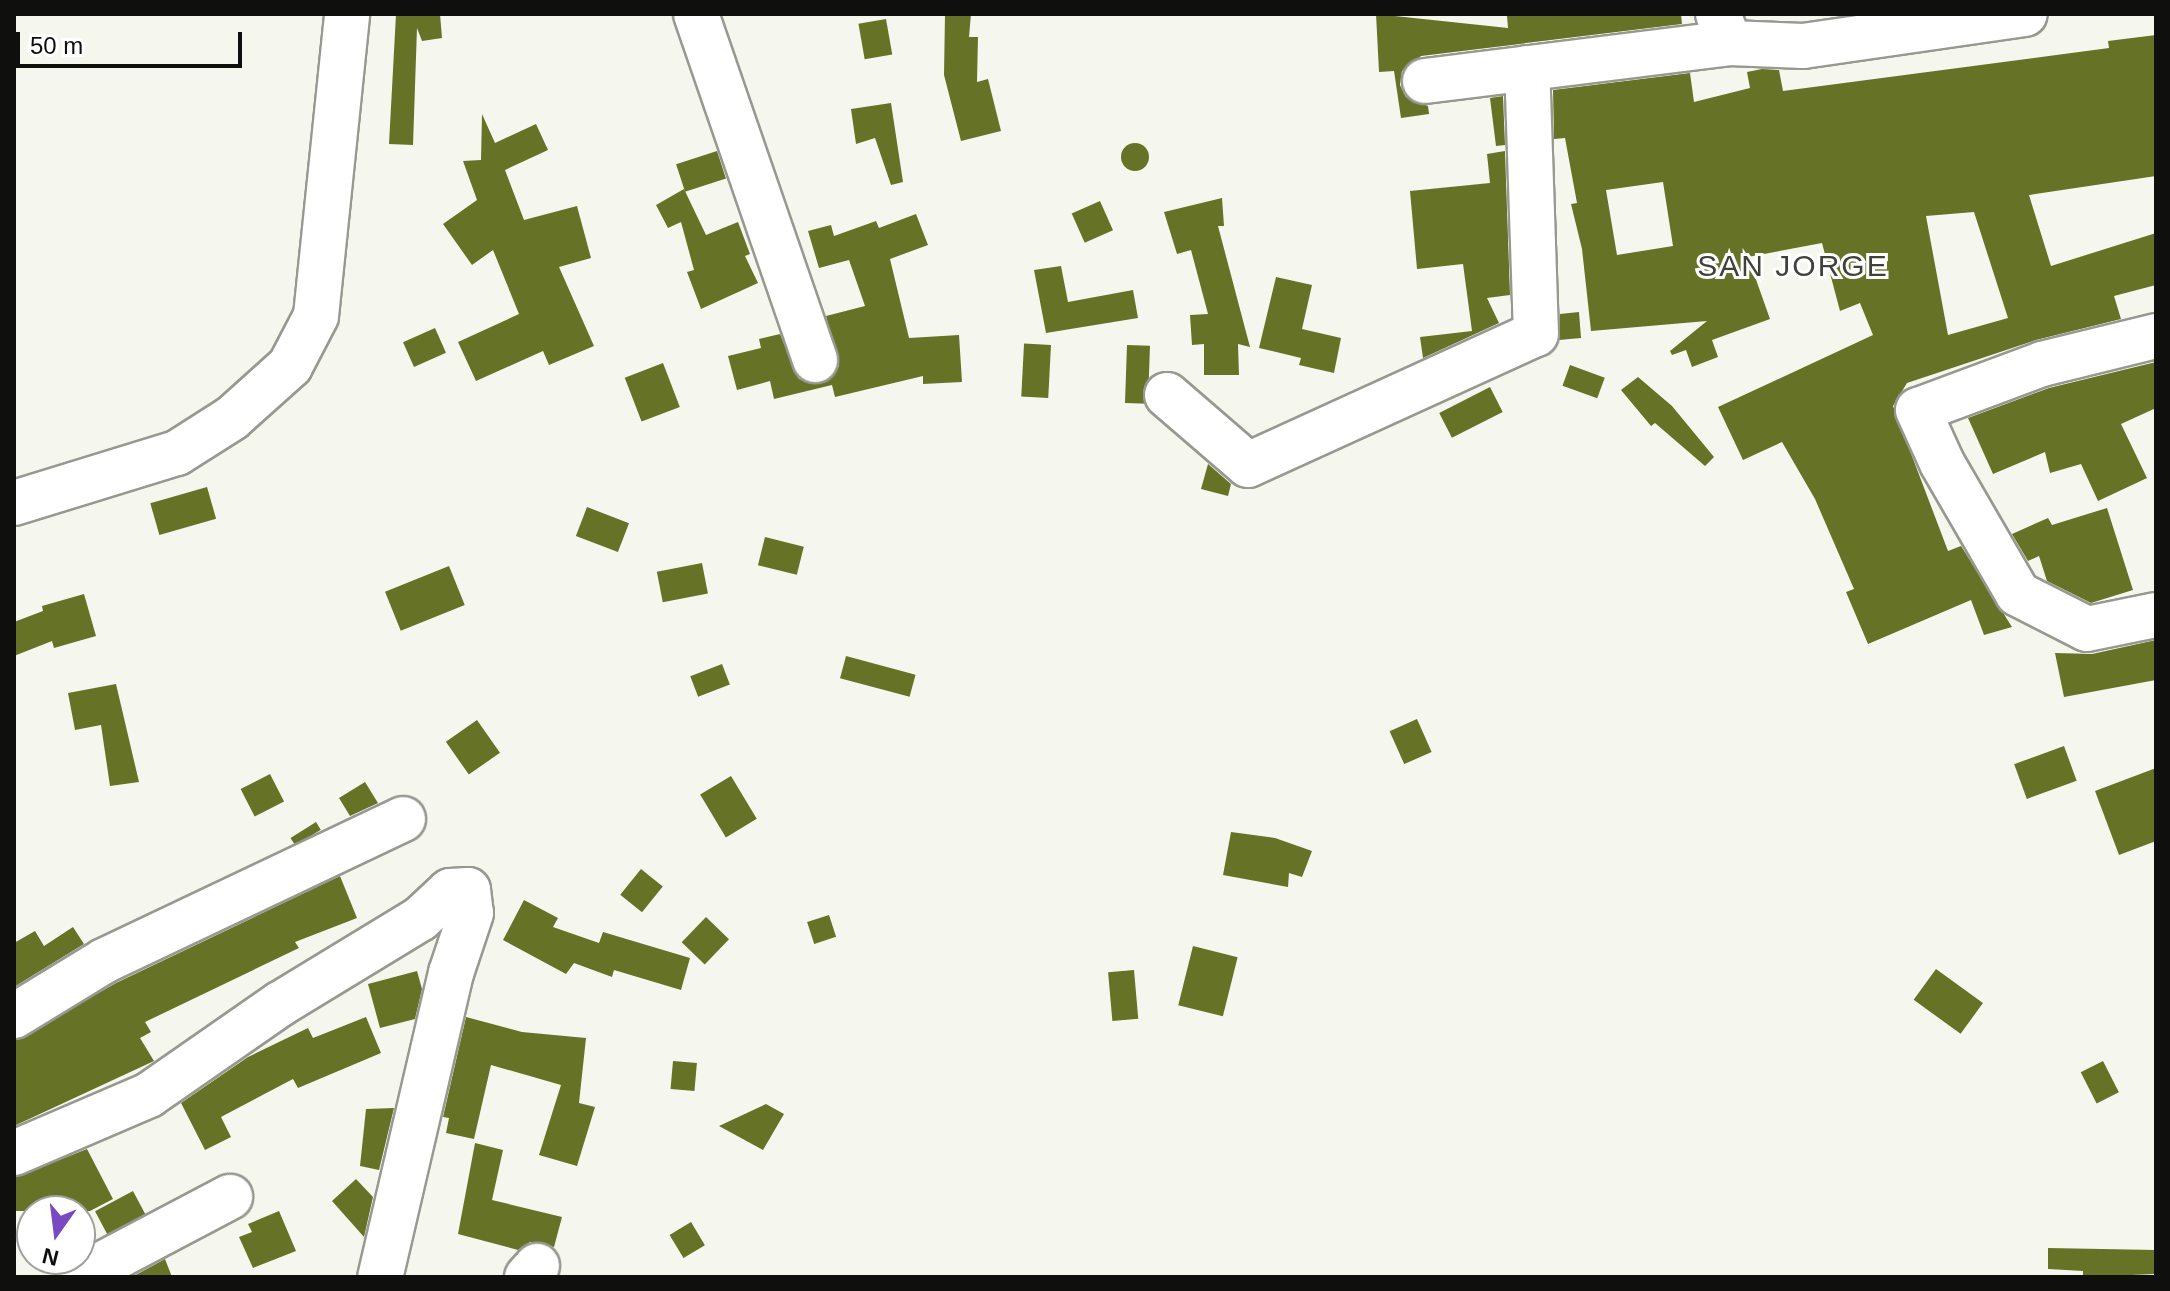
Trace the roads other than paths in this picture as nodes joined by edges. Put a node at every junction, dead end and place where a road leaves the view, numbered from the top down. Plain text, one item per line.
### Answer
1 (347, 14) edge
2 (696, 14) edge
3 (2025, 14) edge
4 (1724, 28) edge
5 (1527, 68) junction
6 (1425, 81) dead end
7 (2156, 336) edge
8 (815, 360) dead end
9 (1167, 395) dead end
10 (14, 503) edge
11 (2156, 615) edge
12 (403, 819) dead end
13 (14, 1016) edge
14 (14, 1153) edge
15 (230, 1197) dead end
16 (78, 1277) edge
17 (380, 1277) edge

1 - 10 street
2 - 8 street
3 - 4 street
4 - 5 street
5 - 6 street
5 - 9 street
7 - 11 street
12 - 13 street
14 - 17 street
15 - 16 street

